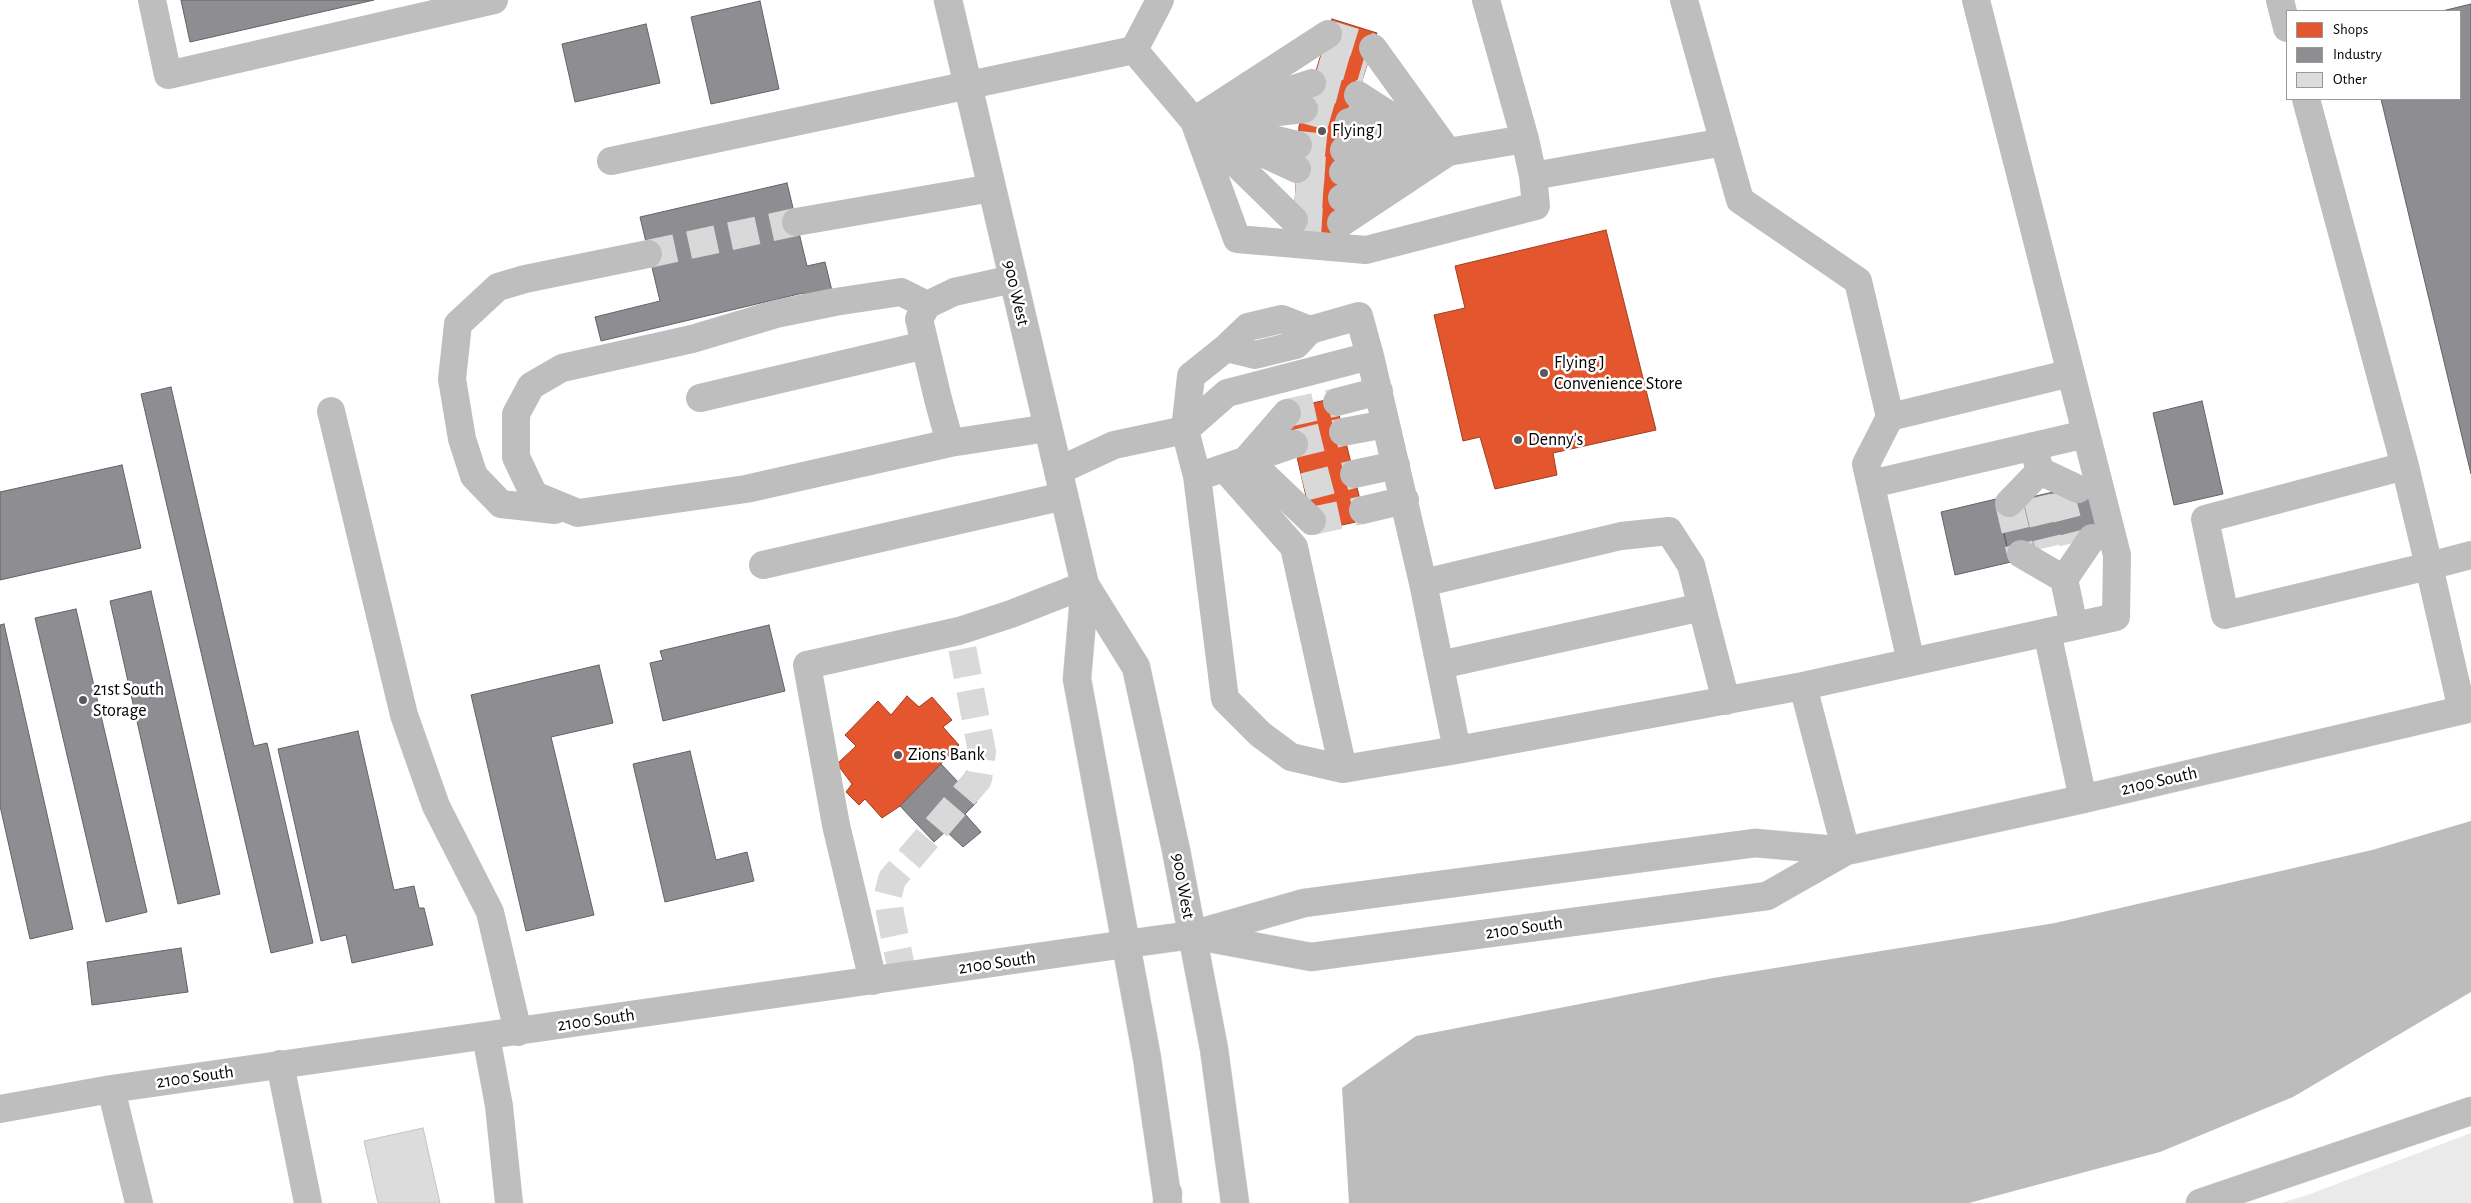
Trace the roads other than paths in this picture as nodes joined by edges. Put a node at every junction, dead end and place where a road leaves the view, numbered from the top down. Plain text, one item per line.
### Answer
1 (152, 0) edge
2 (494, 0) edge
3 (948, 0) edge
4 (1160, 0) edge
5 (1486, 0) edge
6 (1684, 0) edge
7 (1976, 0) edge
8 (2280, 0) edge
9 (2286, 24) edge
10 (1134, 50) junction
11 (1365, 72) tunnel mouth
12 (968, 87) junction
13 (2306, 100) edge
14 (1304, 109) tunnel mouth
15 (1194, 121) junction
16 (1349, 122) tunnel mouth
17 (1525, 139) junction
18 (1724, 142) junction
19 (1448, 152) junction
20 (611, 161) dead end
21 (1534, 176) junction
22 (992, 188) junction
23 (796, 222) tunnel mouth
24 (648, 254) tunnel mouth
25 (1013, 279) junction
26 (927, 305) junction
27 (925, 345) junction
28 (1370, 356) junction
29 (2071, 373) junction
30 (1379, 391) junction
31 (700, 398) dead end
32 (1337, 402) tunnel mouth
33 (331, 411) dead end
34 (1287, 413) tunnel mouth
35 (1890, 417) junction
36 (1386, 424) junction
37 (1048, 428) junction
38 (1185, 430) junction
39 (1343, 432) tunnel mouth
40 (2086, 434) junction
41 (950, 443) junction
42 (1294, 444) tunnel mouth
43 (1236, 464) junction
44 (1396, 465) junction
45 (2405, 466) junction
46 (1354, 474) tunnel mouth
47 (1197, 476) junction
48 (2050, 479) junction
49 (1061, 483) junction
50 (1870, 484) junction
51 (1304, 487) tunnel mouth
52 (1404, 500) junction
53 (2009, 502) dead end
54 (1363, 510) tunnel mouth
55 (578, 513) junction
56 (1312, 521) dead end
57 (2021, 554) dead end
58 (2471, 555) edge
59 (763, 565) dead end
60 (2429, 566) junction
61 (2064, 579) junction
62 (1423, 583) junction
63 (1085, 585) junction
64 (1702, 607) junction
65 (2074, 626) junction
66 (2047, 632) junction
67 (1911, 662) junction
68 (1440, 665) junction
69 (1803, 686) junction
70 (1726, 700) junction
71 (2467, 709) edge
72 (1457, 750) junction
73 (1343, 769) junction
74 (2083, 799) junction
75 (1846, 850) junction
76 (1192, 934) junction
77 (1126, 944) junction
78 (873, 981) junction
79 (518, 1032) junction
80 (486, 1036) junction
81 (280, 1064) junction
82 (111, 1089) junction
83 (0, 1108) edge
84 (2471, 1111) edge
85 (1168, 1200) edge
86 (139, 1203) edge
87 (308, 1203) edge
88 (510, 1203) edge
89 (1235, 1203) edge
90 (2200, 1203) edge

1 - 2 street
3 - 12 main road, 900 West
4 - 10 street
5 - 17 street
6 - 18 street
7 - 29 street
8 - 9 street
10 - 12 street
10 - 15 street
11 - 19 street
12 - 20 street
12 - 22 main road, 900 West
13 - 45 street
14 - 15 street
15 - 15 street
15 - 15 street
15 - 21 street
16 - 19 street
17 - 19 street
17 - 21 street
18 - 21 street
18 - 35 street
19 - 19 street
22 - 23 street
22 - 25 main road, 900 West
24 - 55 street
25 - 26 street
25 - 37 main road, 900 West
26 - 27 street
26 - 55 street
27 - 31 street
27 - 41 street
28 - 30 street
28 - 38 street
28 - 38 street
29 - 35 street
29 - 40 street
30 - 32 street
30 - 36 street
33 - 79 street
34 - 43 street
35 - 50 street
36 - 39 street
36 - 44 street
37 - 41 street
37 - 49 main road, 900 West
38 - 47 street
38 - 49 street
40 - 48 street
40 - 65 street
41 - 55 street
42 - 43 street
43 - 47 street
43 - 51 street
43 - 56 street
43 - 73 street
44 - 46 street
44 - 52 street
45 - 60 street
45 - 60 street
47 - 73 street
48 - 50 street
48 - 53 street
49 - 59 street
49 - 63 main road, 900 West
50 - 67 street
52 - 54 street
52 - 62 street
57 - 61 street
58 - 60 street
60 - 71 street
61 - 61 street
61 - 65 street
62 - 64 street
62 - 68 street
63 - 76 main road, 900 West
63 - 77 main road, 900 West
63 - 78 street
64 - 68 street
64 - 70 street
65 - 66 street
66 - 67 street
66 - 74 street
67 - 69 street
68 - 72 street
69 - 70 street
69 - 75 street
70 - 72 street
71 - 74 main road, 2100 South
72 - 73 street
74 - 75 main road, 2100 South
75 - 76 main road, 2100 South
75 - 76 main road, 2100 South
76 - 77 main road, 2100 South
76 - 89 main road, 900 West
77 - 78 street, 2100 South
77 - 85 main road, 900 West
78 - 79 street, 2100 South
79 - 80 street, 2100 South
80 - 81 street, 2100 South
80 - 88 street
81 - 82 street, 2100 South
81 - 87 street
82 - 83 street, 2100 South
82 - 86 street
84 - 90 main road

